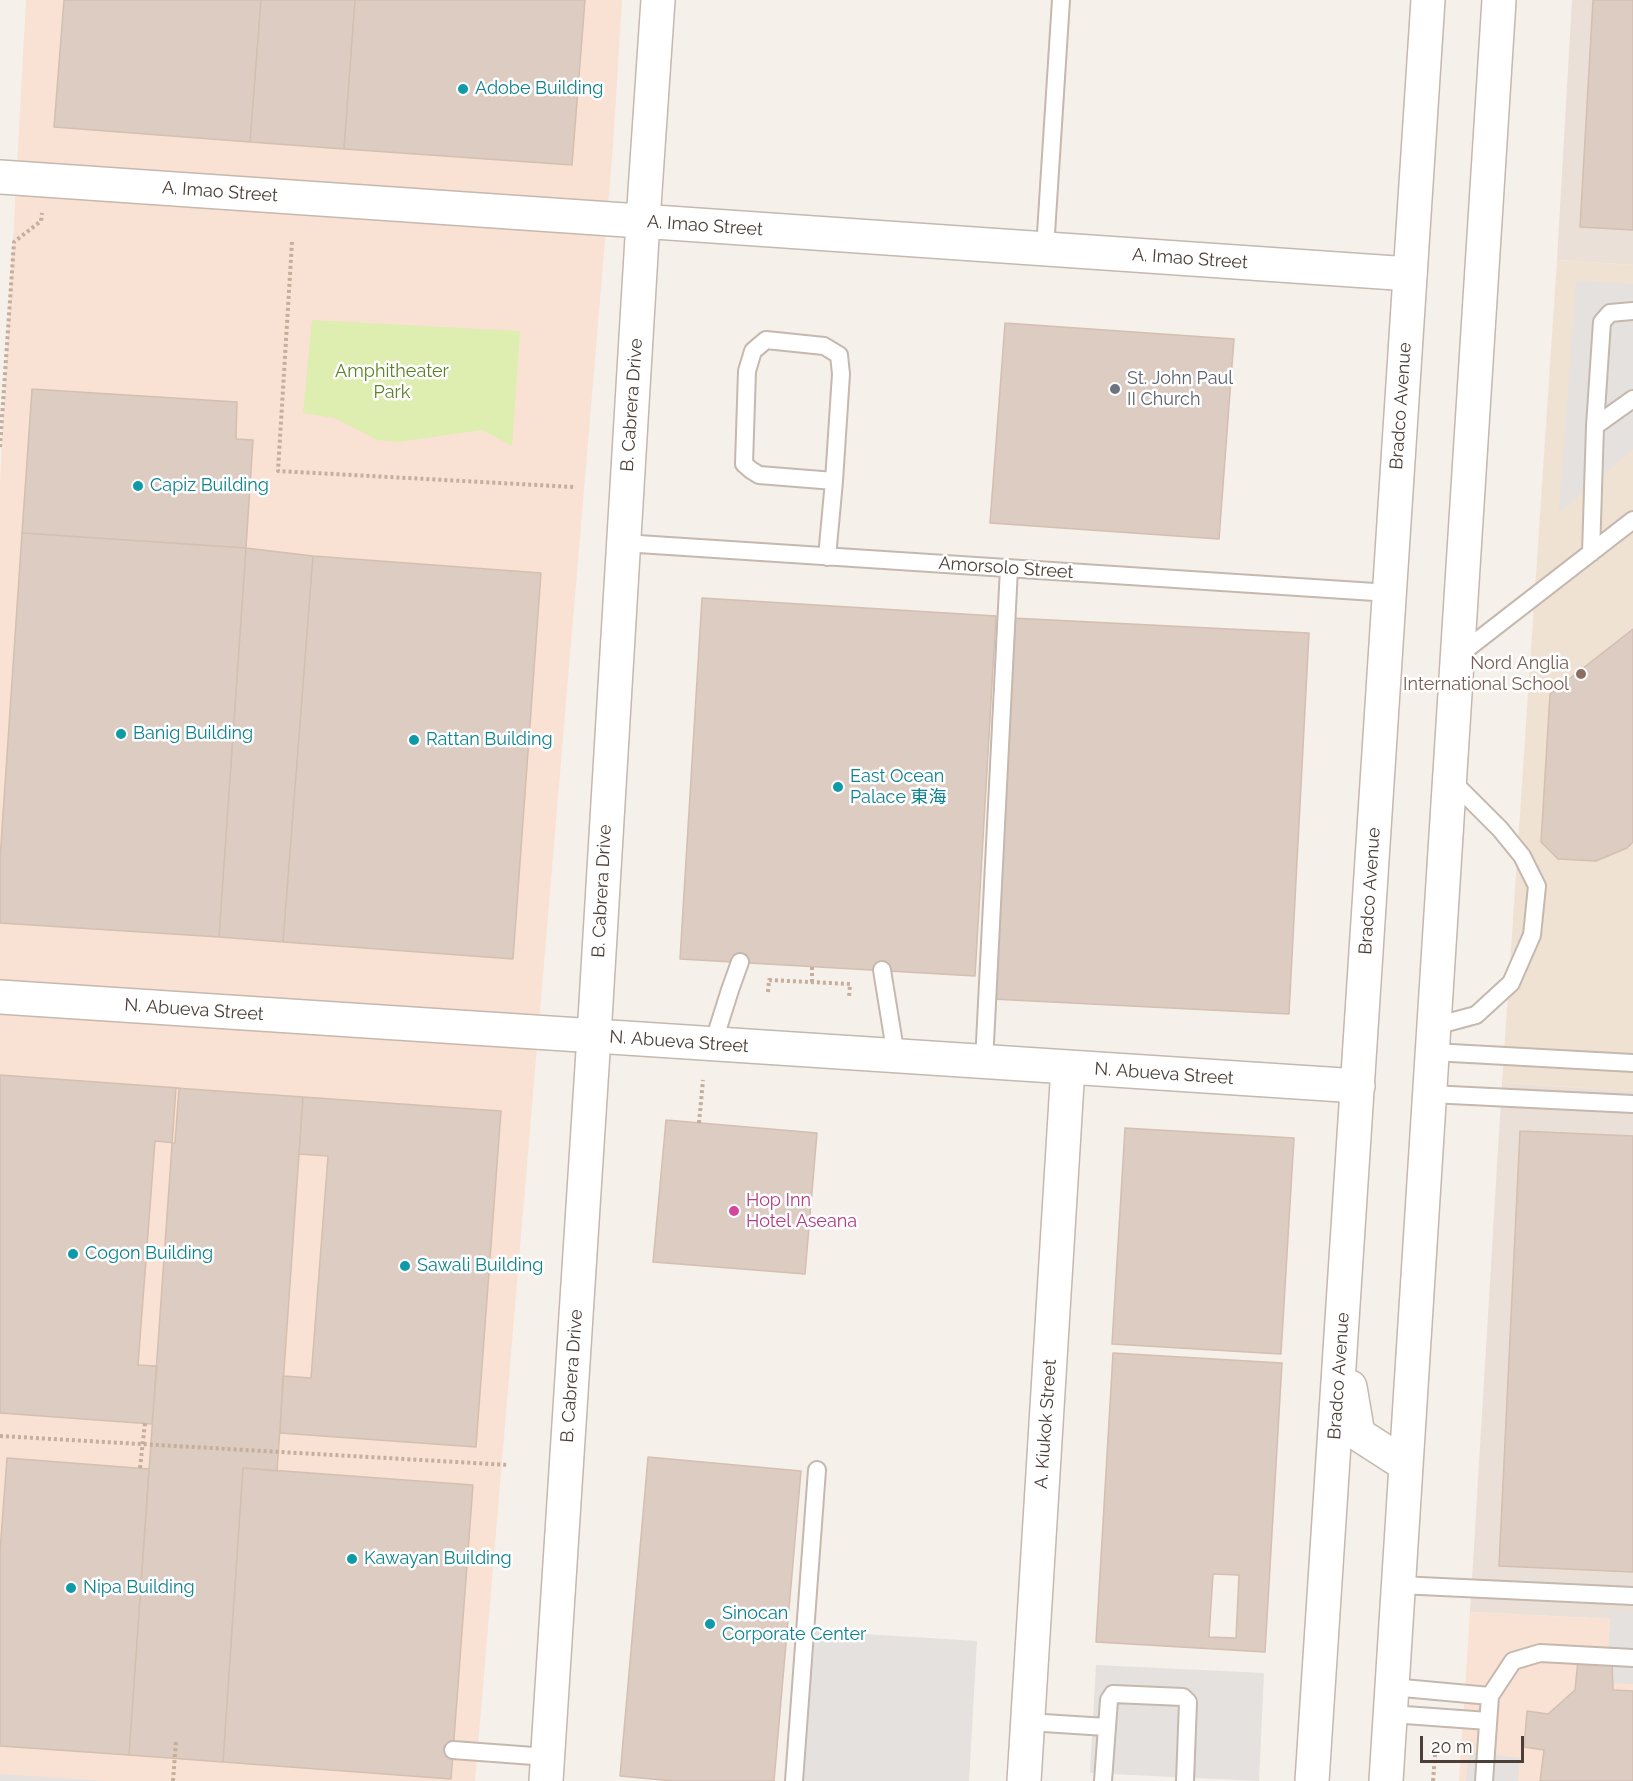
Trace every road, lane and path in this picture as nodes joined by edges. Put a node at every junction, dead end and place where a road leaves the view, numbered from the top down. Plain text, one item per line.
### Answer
1 (658, 0) edge
2 (1061, 0) edge
3 (1428, 0) edge
4 (1499, 0) edge
5 (0, 177) edge
6 (44, 180) junction
7 (643, 221) junction
8 (292, 242) dead end
9 (1045, 249) junction
10 (1410, 274) junction
11 (1633, 311) edge
12 (1633, 399) edge
13 (1595, 426) junction
14 (0, 447) edge
15 (834, 481) junction
16 (574, 487) dead end
17 (1633, 520) edge
18 (623, 543) junction
19 (1591, 553) junction
20 (827, 557) junction
21 (1009, 568) junction
22 (1390, 593) junction
23 (1458, 656) junction
24 (1450, 779) junction
25 (740, 962) dead end
26 (812, 966) dead end
27 (882, 970) dead end
28 (812, 982) junction
29 (768, 992) dead end
30 (0, 997) edge
31 (849, 998) dead end
32 (594, 1036) junction
33 (1434, 1039) junction
34 (713, 1044) junction
35 (896, 1056) junction
36 (984, 1062) junction
37 (1633, 1063) edge
38 (1068, 1067) junction
39 (703, 1080) dead end
40 (1358, 1086) junction
41 (1431, 1094) junction
42 (1633, 1104) edge
43 (699, 1123) dead end
44 (1341, 1338) junction
45 (145, 1423) dead end
46 (0, 1436) edge
47 (509, 1464) dead end
48 (1406, 1465) junction
49 (140, 1468) dead end
50 (817, 1470) dead end
51 (1399, 1585) junction
52 (1633, 1596) edge
53 (1633, 1658) edge
54 (1490, 1696) junction
55 (1392, 1701) junction
56 (1437, 1717) junction
57 (1488, 1721) junction
58 (1028, 1722) junction
59 (1106, 1727) junction
60 (176, 1742) dead end
61 (453, 1750) dead end
62 (547, 1769) edge
63 (173, 1781) edge
64 (794, 1781) edge
65 (1024, 1781) edge
66 (1103, 1781) edge
67 (1185, 1781) edge
68 (1312, 1781) edge
69 (1386, 1781) edge
70 (1433, 1781) edge
71 (1484, 1781) edge

1 - 7 street, B. Cabrera Drive
2 - 9 lane
3 - 10 street, Bradco Avenue
4 - 23 street
5 - 6 street, A. Imao Street
6 - 7 street, A. Imao Street
6 - 14 path
7 - 9 street, A. Imao Street
7 - 18 street, B. Cabrera Drive
8 - 16 path
9 - 10 street, A. Imao Street
10 - 22 street, Bradco Avenue
11 - 13 lane
12 - 13 lane
13 - 19 lane
15 - 15 lane
15 - 20 lane
17 - 19 lane
18 - 20 lane, Amorsolo Street
18 - 32 street, B. Cabrera Drive
19 - 23 lane
20 - 21 lane, Amorsolo Street
21 - 22 lane, Amorsolo Street
21 - 36 lane
22 - 40 street, Bradco Avenue
23 - 24 street
24 - 33 street
24 - 33 lane
25 - 34 lane
26 - 28 path
27 - 35 lane
28 - 29 path
28 - 31 path
30 - 32 street, N. Abueva Street
32 - 34 street, N. Abueva Street
32 - 62 street, B. Cabrera Drive
33 - 37 lane
33 - 41 street
34 - 35 street, N. Abueva Street
35 - 36 street, N. Abueva Street
36 - 38 street, N. Abueva Street
38 - 40 street, N. Abueva Street
38 - 58 street, A. Kiukok Street
39 - 43 path
40 - 44 street, Bradco Avenue
41 - 42 lane
41 - 48 street
44 - 48 street
44 - 68 street, Bradco Avenue
45 - 49 path, bridge
46 - 47 path
48 - 51 street
50 - 64 lane
51 - 52 lane
51 - 55 street
53 - 54 lane
54 - 55 lane
54 - 57 lane
55 - 56 lane
55 - 69 street
56 - 57 lane
56 - 70 path
57 - 71 lane
58 - 59 lane
58 - 65 street, A. Kiukok Street
59 - 66 lane
59 - 67 lane
60 - 63 path
61 - 62 lane

